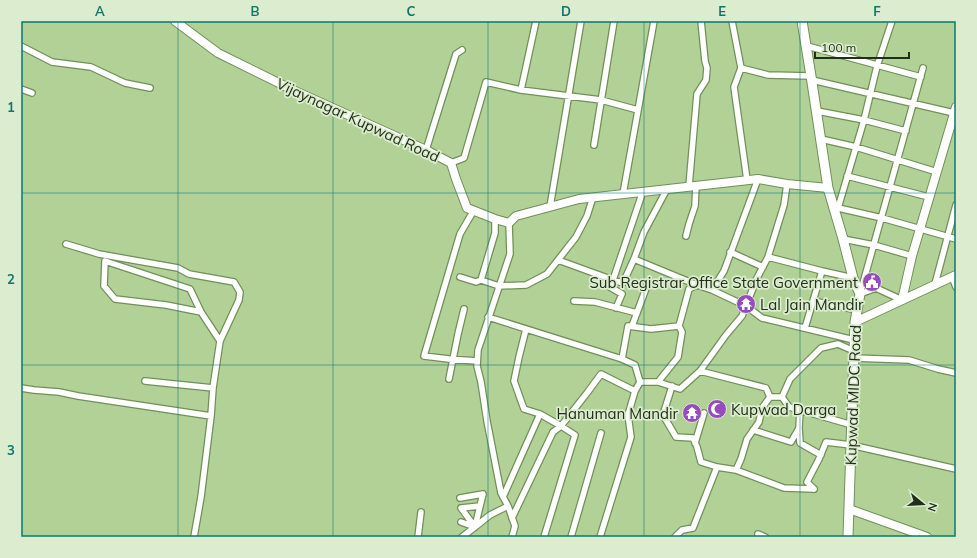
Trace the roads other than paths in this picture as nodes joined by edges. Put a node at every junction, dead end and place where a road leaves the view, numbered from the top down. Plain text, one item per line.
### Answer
1 (175, 21) edge
2 (536, 21) edge
3 (581, 21) edge
4 (614, 21) edge
5 (654, 21) edge
6 (701, 21) edge
7 (732, 21) edge
8 (802, 21) edge
9 (892, 21) edge
10 (21, 46) edge
11 (807, 46) junction
12 (462, 50) dead end
13 (878, 66) junction
14 (741, 68) junction
15 (923, 68) dead end
16 (921, 77) junction
17 (812, 78) junction
18 (150, 88) dead end
19 (21, 89) edge
20 (521, 90) junction
21 (32, 93) dead end
22 (870, 93) junction
23 (568, 96) junction
24 (601, 100) junction
25 (914, 103) junction
26 (638, 110) junction
27 (955, 110) edge
28 (817, 111) junction
29 (864, 120) junction
30 (906, 131) junction
31 (821, 139) junction
32 (594, 145) dead end
33 (856, 147) junction
34 (426, 150) junction
35 (898, 160) junction
36 (451, 163) junction
37 (937, 172) junction
38 (848, 176) junction
39 (758, 179) junction
40 (748, 180) junction
41 (787, 184) junction
42 (693, 186) junction
43 (890, 187) junction
44 (828, 188) junction
45 (667, 189) junction
46 (643, 191) junction
47 (623, 194) junction
48 (593, 197) junction
49 (930, 197) junction
50 (956, 205) edge
51 (550, 207) junction
52 (836, 208) junction
53 (474, 210) junction
54 (882, 218) junction
55 (495, 219) junction
56 (509, 224) junction
57 (920, 229) junction
58 (686, 236) dead end
59 (947, 237) junction
60 (843, 239) junction
61 (956, 239) edge
62 (66, 244) dead end
63 (874, 245) junction
64 (730, 252) junction
65 (912, 256) junction
66 (768, 257) junction
67 (634, 259) junction
68 (558, 260) junction
69 (763, 267) junction
70 (822, 271) junction
71 (954, 276) edge
72 (460, 277) dead end
73 (853, 278) junction
74 (481, 280) junction
75 (613, 280) junction
76 (648, 283) dead end
77 (697, 284) junction
78 (935, 284) junction
79 (499, 286) junction
80 (956, 286) edge
81 (712, 290) junction
82 (860, 294) junction
83 (902, 300) junction
84 (574, 301) dead end
85 (814, 301) junction
86 (746, 306) junction
87 (616, 308) junction
88 (464, 309) dead end
89 (857, 310) junction
90 (201, 312) junction
91 (637, 313) junction
92 (488, 317) junction
93 (855, 322) junction
94 (632, 326) junction
95 (679, 326) junction
96 (805, 328) junction
97 (526, 329) junction
98 (854, 340) junction
99 (220, 341) junction
100 (854, 355) junction
101 (453, 359) junction
102 (622, 359) junction
103 (477, 361) junction
104 (700, 372) junction
105 (956, 373) edge
106 (449, 379) dead end
107 (145, 381) dead end
108 (640, 382) junction
109 (658, 382) junction
110 (672, 386) junction
111 (21, 388) edge
112 (213, 388) junction
113 (635, 391) junction
114 (770, 397) junction
115 (782, 397) junction
116 (800, 410) junction
117 (704, 413) dead end
118 (540, 414) junction
119 (211, 416) junction
120 (852, 425) junction
121 (561, 426) junction
122 (799, 428) junction
123 (753, 430) junction
124 (601, 433) dead end
125 (695, 443) junction
126 (851, 445) junction
127 (820, 455) junction
128 (717, 467) junction
129 (956, 469) edge
130 (736, 470) junction
131 (503, 497) junction
132 (460, 498) dead end
133 (480, 506) junction
134 (508, 506) junction
135 (849, 509) junction
136 (421, 512) dead end
137 (512, 518) junction
138 (461, 522) dead end
139 (474, 527) junction
140 (916, 535) edge
141 (194, 537) edge
142 (418, 537) edge
143 (462, 537) edge
144 (512, 537) edge
145 (544, 537) edge
146 (571, 537) edge
147 (600, 537) edge
148 (675, 537) edge
149 (758, 537) edge
150 (765, 537) edge
151 (848, 537) edge
152 (927, 537) edge

1 - 34 street, Vijaynagar Kupwad Road
2 - 20 street
3 - 23 street
4 - 24 street
5 - 26 street
6 - 42 street
7 - 14 street
8 - 11 main road
9 - 13 street
10 - 18 street
11 - 13 street
11 - 17 main road
12 - 34 street
13 - 16 street
13 - 22 street
14 - 17 street
14 - 40 street
15 - 16 street
16 - 25 street
17 - 22 street
17 - 28 main road
19 - 21 street
20 - 23 street
20 - 36 street
22 - 25 street
22 - 29 street
23 - 24 street
23 - 51 street
24 - 26 street
24 - 32 street
25 - 27 street
25 - 30 street
26 - 47 street
27 - 37 street
28 - 29 street
28 - 31 main road
29 - 30 street
29 - 33 street
30 - 35 street
31 - 33 street
31 - 44 main road
33 - 35 street
33 - 38 street
34 - 36 street, Vijaynagar Kupwad Road
35 - 37 street
35 - 43 street
36 - 53 street, Vijaynagar Kupwad Road
37 - 49 street
38 - 43 street
38 - 52 street
39 - 40 street
39 - 41 street
39 - 64 street
40 - 42 street
41 - 44 street
41 - 66 street
42 - 45 street
42 - 58 street
43 - 49 street
43 - 54 street
44 - 52 main road
45 - 46 street
45 - 67 street
46 - 47 street
46 - 75 street
47 - 48 street
48 - 51 street
48 - 68 street
49 - 57 street
50 - 59 street
51 - 56 street
52 - 54 street
52 - 60 main road
53 - 55 street, Vijaynagar Kupwad Road
53 - 101 street
54 - 57 street
54 - 63 street
55 - 56 street, Vijaynagar Kupwad Road
55 - 74 street
56 - 79 street
57 - 59 street
57 - 65 street
59 - 61 street
59 - 78 street
60 - 63 street
60 - 73 main road
62 - 99 street
63 - 65 street
63 - 82 street
64 - 69 street
64 - 81 street
65 - 83 street
66 - 69 street
66 - 70 street
67 - 75 street
67 - 77 street
68 - 75 street
68 - 79 street
69 - 86 street
70 - 73 street
70 - 85 street
71 - 78 street
71 - 80 street
72 - 74 street
73 - 82 main road
74 - 79 street
75 - 87 street
76 - 91 street
77 - 81 street
77 - 95 street
78 - 83 street
79 - 92 street
81 - 86 street
82 - 83 street
82 - 89 main road, Kupwad MIDC Road
83 - 93 street
84 - 87 street
85 - 89 street
85 - 96 street
86 - 96 street
86 - 104 street
87 - 91 street
88 - 101 street
89 - 93 main road, Kupwad MIDC Road
90 - 90 street
90 - 99 street
91 - 94 street
92 - 97 street
92 - 103 street
93 - 98 main road, Kupwad MIDC Road
94 - 95 street
94 - 102 street
95 - 109 street
96 - 98 street
97 - 102 street
97 - 118 street
98 - 100 main road, Kupwad MIDC Road
99 - 112 street
100 - 105 street
100 - 115 street
100 - 120 main road, Kupwad MIDC Road
101 - 103 street
101 - 106 street
102 - 108 street
103 - 131 street
104 - 110 street
104 - 114 street
107 - 112 street
108 - 109 street
108 - 113 street
109 - 110 street
110 - 125 street
111 - 119 street
112 - 119 street
113 - 121 street
113 - 147 street
114 - 115 street
114 - 123 street
115 - 116 street
116 - 120 street
116 - 122 street
117 - 125 street
118 - 121 street
118 - 131 street
119 - 141 street
120 - 126 main road, Kupwad MIDC Road
121 - 137 street
121 - 145 street
122 - 123 street
122 - 127 street
123 - 130 street
124 - 146 street
125 - 128 street
126 - 127 street
126 - 129 street
126 - 135 main road, Kupwad MIDC Road
127 - 130 street
128 - 130 street
128 - 148 street
131 - 134 street
132 - 133 street
133 - 139 street
133 - 139 street
134 - 137 street
134 - 139 street
135 - 140 street
135 - 151 main road, Kupwad MIDC Road
136 - 142 street
137 - 144 street
138 - 139 street
139 - 143 street
140 - 152 street
149 - 150 street

